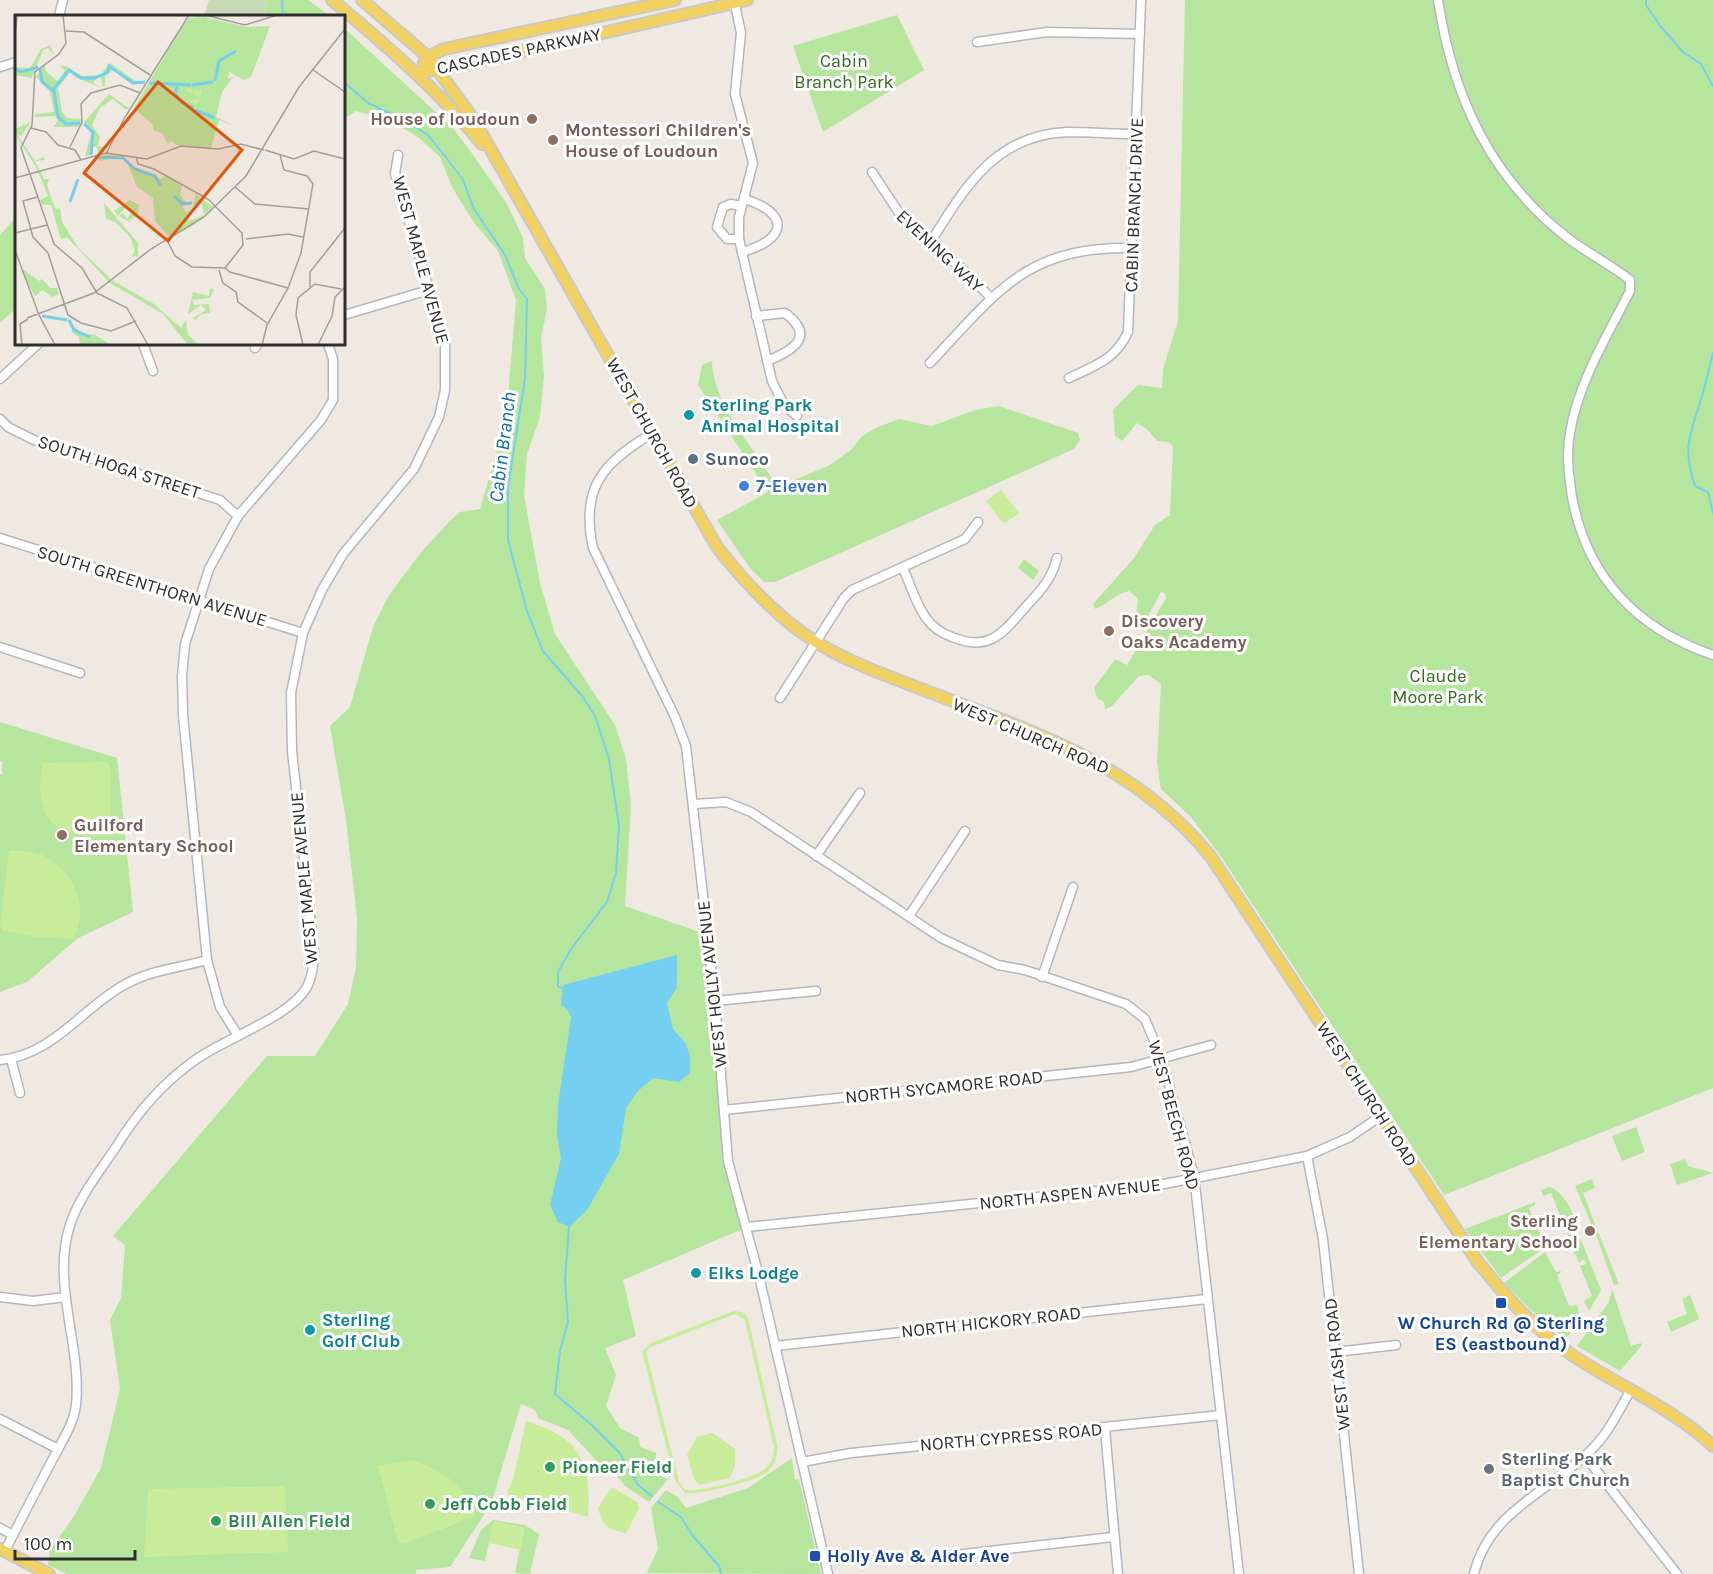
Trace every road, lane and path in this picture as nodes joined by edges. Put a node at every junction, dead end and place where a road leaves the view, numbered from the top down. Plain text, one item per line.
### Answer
1 (63, 0) edge
2 (332, 0) edge
3 (362, 0) edge
4 (675, 0) edge
5 (747, 0) edge
6 (1141, 0) edge
7 (1438, 0) edge
8 (735, 1) edge
9 (59, 15) edge
10 (1140, 34) junction
11 (977, 42) dead end
12 (428, 57) junction
13 (15, 62) edge
14 (0, 67) edge
15 (436, 69) junction
16 (417, 73) junction
17 (1136, 134) junction
18 (398, 155) dead end
19 (872, 172) dead end
20 (510, 184) junction
21 (743, 202) junction
22 (739, 239) junction
23 (930, 243) junction
24 (1132, 248) junction
25 (742, 252) junction
26 (429, 290) junction
27 (991, 298) junction
28 (345, 315) edge
29 (756, 315) junction
30 (37, 345) edge
31 (143, 345) edge
32 (328, 345) edge
33 (767, 361) junction
34 (930, 363) dead end
35 (153, 370) dead end
36 (1069, 378) dead end
37 (0, 379) edge
38 (797, 416) dead end
39 (0, 418) edge
40 (653, 433) junction
41 (238, 516) junction
42 (978, 522) dead end
43 (0, 538) edge
44 (1057, 558) dead end
45 (903, 568) junction
46 (200, 600) junction
47 (303, 633) junction
48 (817, 643) junction
49 (0, 647) edge
50 (1713, 655) edge
51 (80, 673) dead end
52 (780, 698) dead end
53 (860, 792) dead end
54 (694, 804) junction
55 (965, 831) dead end
56 (816, 856) junction
57 (1073, 887) dead end
58 (909, 916) junction
59 (207, 960) junction
60 (1042, 977) junction
61 (816, 992) dead end
62 (715, 1000) junction
63 (237, 1034) junction
64 (1211, 1045) dead end
65 (11, 1059) junction
66 (0, 1060) edge
67 (1162, 1060) junction
68 (20, 1094) dead end
69 (724, 1110) junction
70 (1382, 1115) junction
71 (1307, 1156) junction
72 (1194, 1176) junction
73 (747, 1227) junction
74 (0, 1297) edge
75 (65, 1297) junction
76 (1207, 1299) junction
77 (1396, 1345) dead end
78 (775, 1346) junction
79 (1336, 1352) junction
80 (1631, 1389) junction
81 (1221, 1415) junction
82 (0, 1419) edge
83 (1105, 1429) junction
84 (1713, 1445) edge
85 (58, 1449) junction
86 (1585, 1456) junction
87 (802, 1462) junction
88 (0, 1528) edge
89 (13, 1535) junction
90 (1113, 1537) junction
91 (2, 1554) edge
92 (946, 1556) dead end
93 (1674, 1573) edge
94 (49, 1574) edge
95 (828, 1574) edge
96 (1118, 1574) edge
97 (1239, 1574) edge
98 (1359, 1574) edge
99 (1474, 1574) edge

1 - 9 street
2 - 16 main road, WEST CHURCH ROAD
3 - 12 main road, WEST CHURCH ROAD
4 - 12 main road, CASCADES PARKWAY
5 - 8 main road, CASCADES PARKWAY
6 - 10 street, CABIN BRANCH DRIVE
7 - 50 street
8 - 15 main road, CASCADES PARKWAY
8 - 21 street
10 - 11 street
10 - 17 street, CABIN BRANCH DRIVE
12 - 15 main road, WEST CHURCH ROAD
12 - 16 main road, CASCADES PARKWAY
13 - 14 street
15 - 16 main road, CASCADES PARKWAY
15 - 20 main road, WEST CHURCH ROAD
16 - 20 main road, WEST CHURCH ROAD
17 - 23 street
17 - 24 street, CABIN BRANCH DRIVE
18 - 26 street, WEST MAPLE AVENUE
19 - 23 street, EVENING WAY
20 - 40 main road, WEST CHURCH ROAD
21 - 22 street
21 - 22 street
21 - 25 street
22 - 25 street
23 - 27 street, EVENING WAY
24 - 27 street
24 - 36 street, CABIN BRANCH DRIVE
25 - 29 street
26 - 28 street
26 - 47 street, WEST MAPLE AVENUE
27 - 34 street
29 - 33 street
29 - 33 street
30 - 37 street
31 - 35 street
32 - 41 street
33 - 38 street
39 - 41 street, SOUTH HOGA STREET
40 - 48 main road, WEST CHURCH ROAD
40 - 54 street, WEST HOLLY AVENUE
41 - 46 street
42 - 45 street
43 - 46 street, SOUTH GREENTHORN AVENUE
44 - 45 street
45 - 48 street
46 - 47 street, SOUTH GREENTHORN AVENUE
46 - 59 street
47 - 63 street, WEST MAPLE AVENUE
48 - 52 street
48 - 70 main road, WEST CHURCH ROAD
49 - 51 street
53 - 56 street
54 - 56 street, WEST BEECH ROAD
54 - 62 street, WEST HOLLY AVENUE
55 - 58 street
56 - 58 street, WEST BEECH ROAD
57 - 60 street
58 - 60 street, WEST BEECH ROAD
59 - 63 street
59 - 65 street
60 - 67 street, WEST BEECH ROAD
61 - 62 street
62 - 69 street, WEST HOLLY AVENUE
63 - 75 street, WEST MAPLE AVENUE
64 - 67 street, NORTH SYCAMORE ROAD
65 - 66 street
65 - 68 street
67 - 69 street, NORTH SYCAMORE ROAD
67 - 72 street, WEST BEECH ROAD
69 - 73 street, WEST HOLLY AVENUE
70 - 71 street, NORTH ASPEN AVENUE
70 - 80 main road, WEST CHURCH ROAD
71 - 72 street, NORTH ASPEN AVENUE
71 - 79 street, WEST ASH ROAD
72 - 73 street, NORTH ASPEN AVENUE
72 - 76 street, WEST BEECH ROAD
73 - 78 street, WEST HOLLY AVENUE
74 - 75 street
75 - 85 street, WEST MAPLE AVENUE
76 - 78 street, NORTH HICKORY ROAD
76 - 81 street, WEST BEECH ROAD
77 - 79 street
78 - 87 street, WEST HOLLY AVENUE
79 - 98 street, WEST ASH ROAD
80 - 84 main road, WEST CHURCH ROAD
80 - 86 street
81 - 83 street, NORTH CYPRESS ROAD
81 - 97 street, WEST BEECH ROAD
82 - 85 street
83 - 87 street, NORTH CYPRESS ROAD
83 - 90 street
85 - 89 street, WEST MAPLE AVENUE
86 - 93 street
86 - 99 street
87 - 95 street, WEST HOLLY AVENUE
88 - 89 street
89 - 91 street, WEST MAPLE AVENUE
90 - 92 street
90 - 96 street
91 - 94 main road

